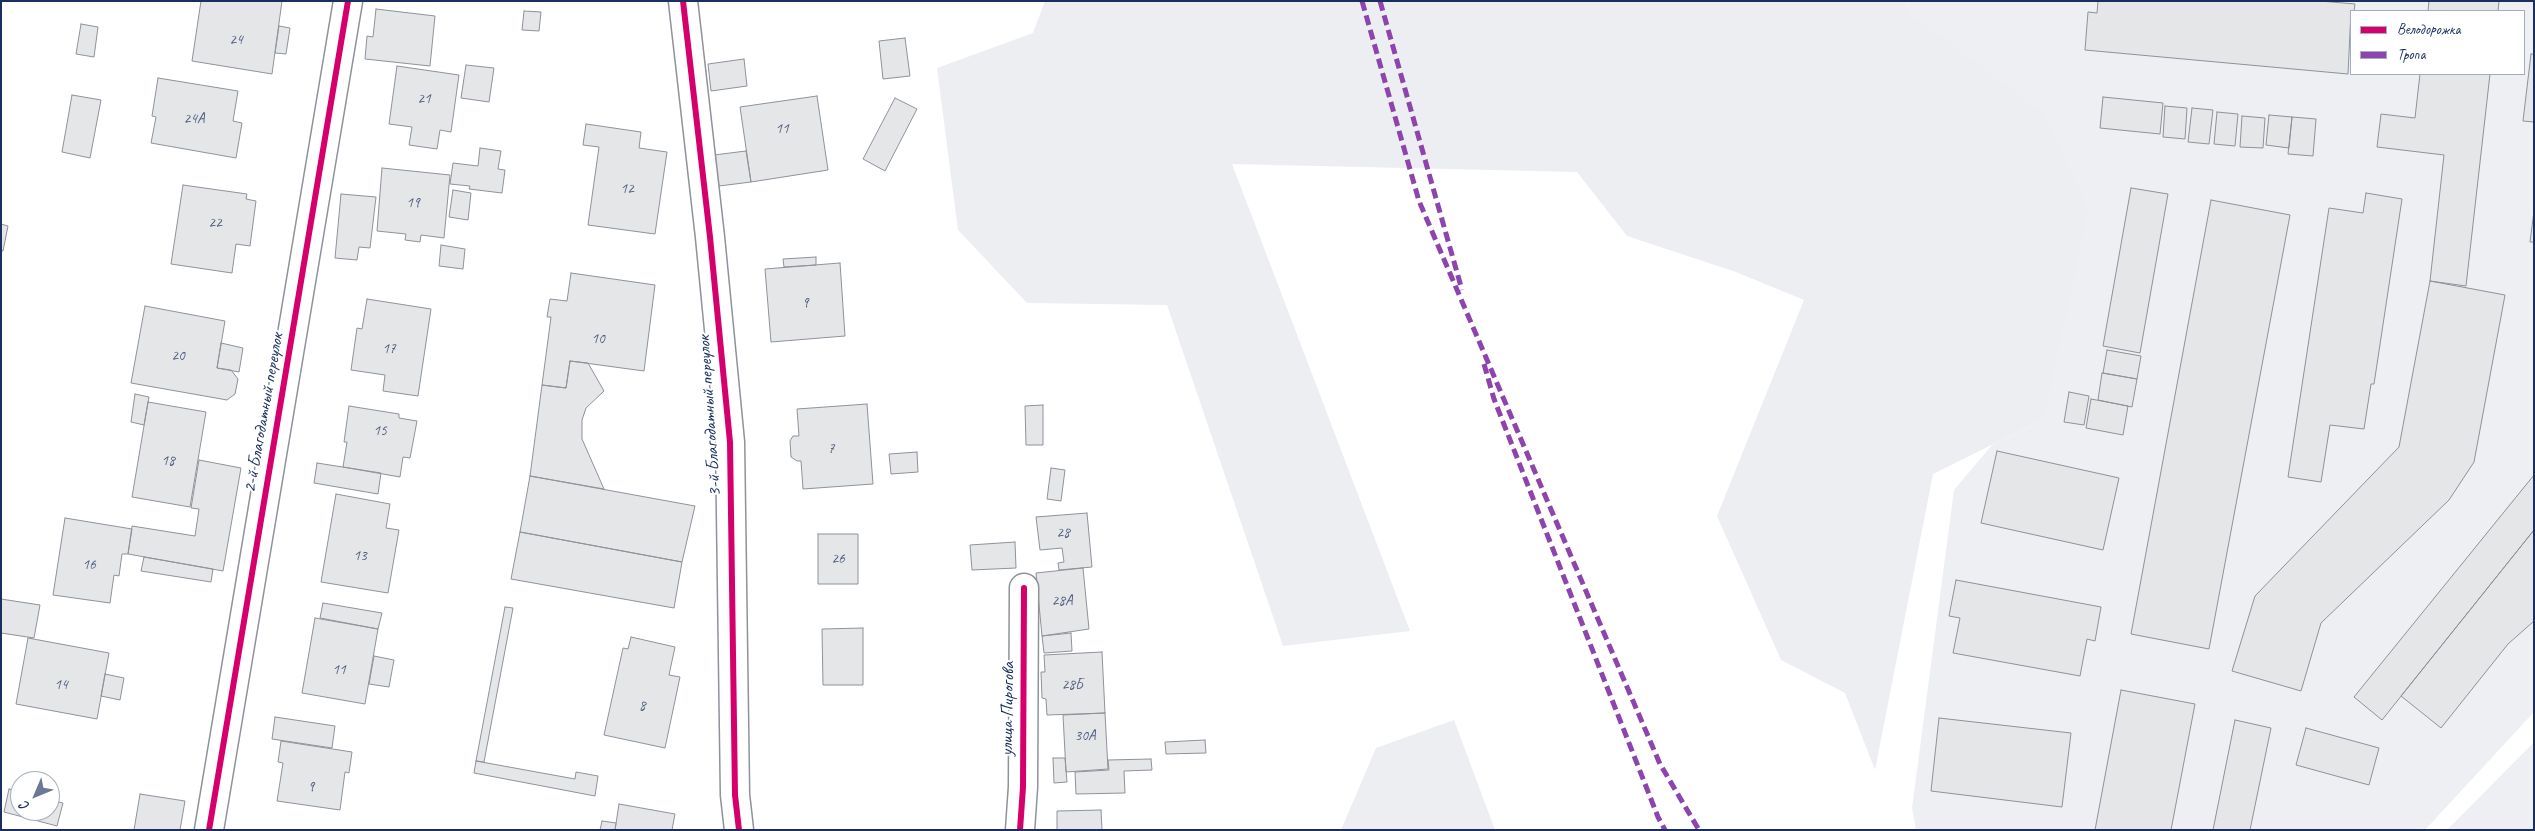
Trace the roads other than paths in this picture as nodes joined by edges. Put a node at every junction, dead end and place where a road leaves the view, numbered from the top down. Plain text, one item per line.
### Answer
1 (348, 1) edge
2 (683, 1) edge
3 (1024, 588) dead end
4 (209, 830) edge
5 (739, 830) edge
6 (1020, 830) edge

1 - 4 street, 2-й Благодатный переулок
2 - 5 street, 3-й Благодатный переулок
3 - 6 street, улица Пирогова

